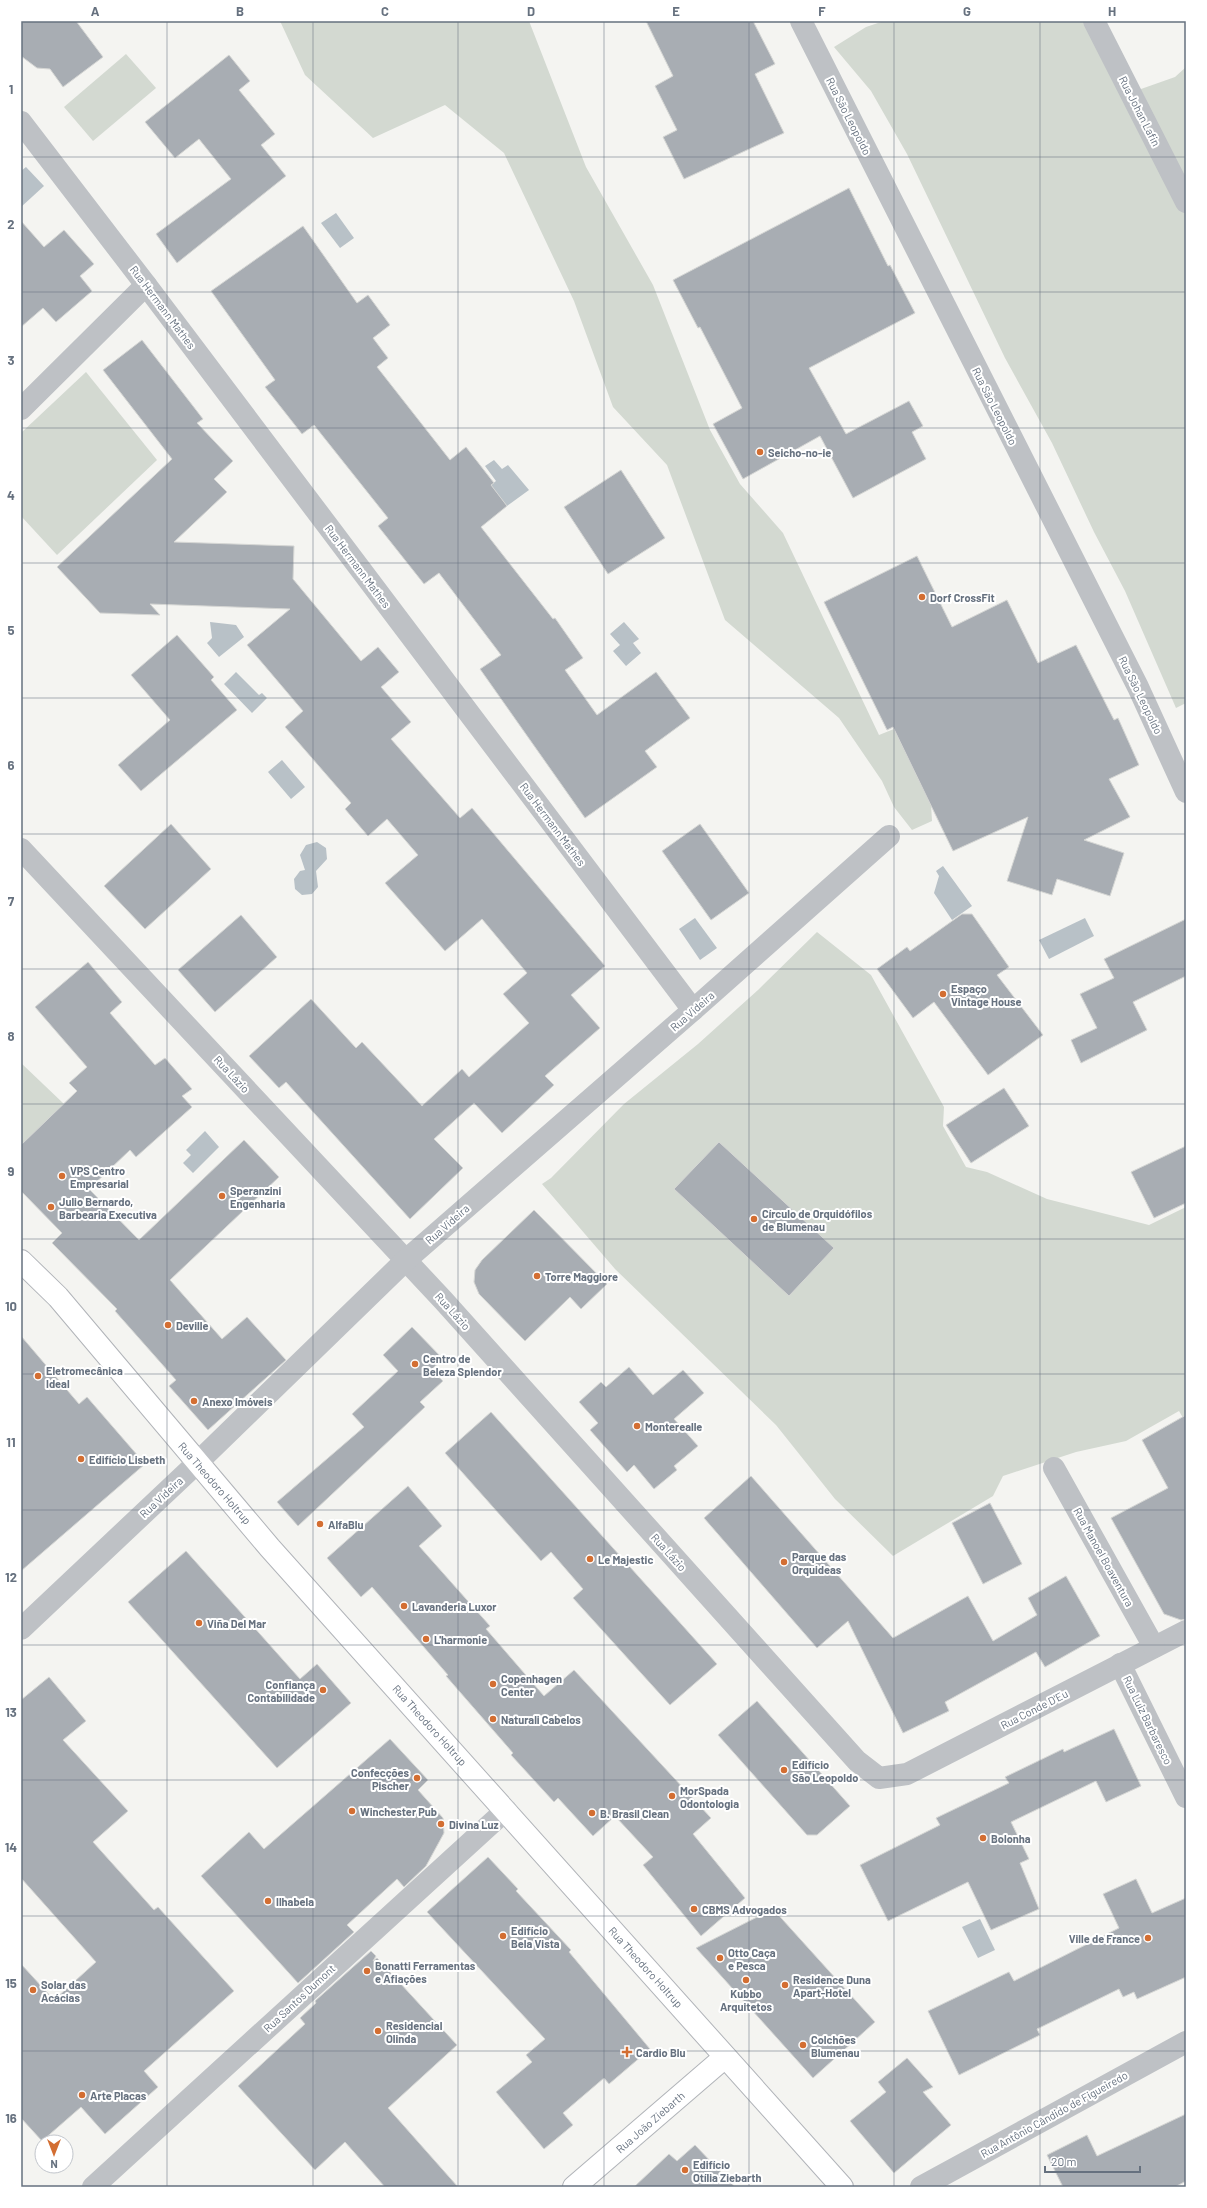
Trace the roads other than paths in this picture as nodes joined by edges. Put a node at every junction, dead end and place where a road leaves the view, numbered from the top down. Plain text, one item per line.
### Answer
1 (801, 21) edge
2 (1094, 21) edge
3 (21, 122) edge
4 (1186, 202) edge
5 (146, 285) junction
6 (21, 409) edge
7 (1186, 792) edge
8 (889, 836) dead end
9 (21, 848) edge
10 (693, 1010) junction
11 (406, 1260) junction
12 (21, 1261) edge
13 (197, 1463) junction
14 (1054, 1468) dead end
15 (21, 1629) edge
16 (1186, 1631) edge
17 (1154, 1647) junction
18 (1120, 1664) junction
19 (879, 1778) joint
20 (1186, 1797) edge
21 (506, 1810) junction
22 (1186, 2042) edge
23 (726, 2057) junction
24 (93, 2187) edge
25 (574, 2187) edge
26 (842, 2187) edge
27 (921, 2187) edge

1 - 7 street, Rua São Leopoldo
2 - 4 street, Rua Johan Lafin
3 - 5 street, Rua Hermann Mathes
5 - 6 street
5 - 10 street, Rua Hermann Mathes
8 - 10 street, Rua Videira
9 - 11 street, Rua Lázio
10 - 11 street, Rua Videira
11 - 13 street, Rua Videira
11 - 19 street, Rua Lázio
12 - 13 main road, Rua Theodoro Holtrup
13 - 15 street, Rua Videira
13 - 21 main road, Rua Theodoro Holtrup
14 - 17 street, Rua Manoel Boaventura
16 - 17 street, Rua Conde D'Eu
17 - 18 street, Rua Conde D'Eu
18 - 19 street, Rua Conde D'Eu
18 - 20 street, Rua Luiz Barbaresco
21 - 23 main road, Rua Theodoro Holtrup
21 - 24 street, Rua Santos Dumont
22 - 27 street, Rua Antônio Cândido de Figueiredo
23 - 25 main road, Rua João Ziebarth
23 - 26 main road, Rua Theodoro Holtrup

